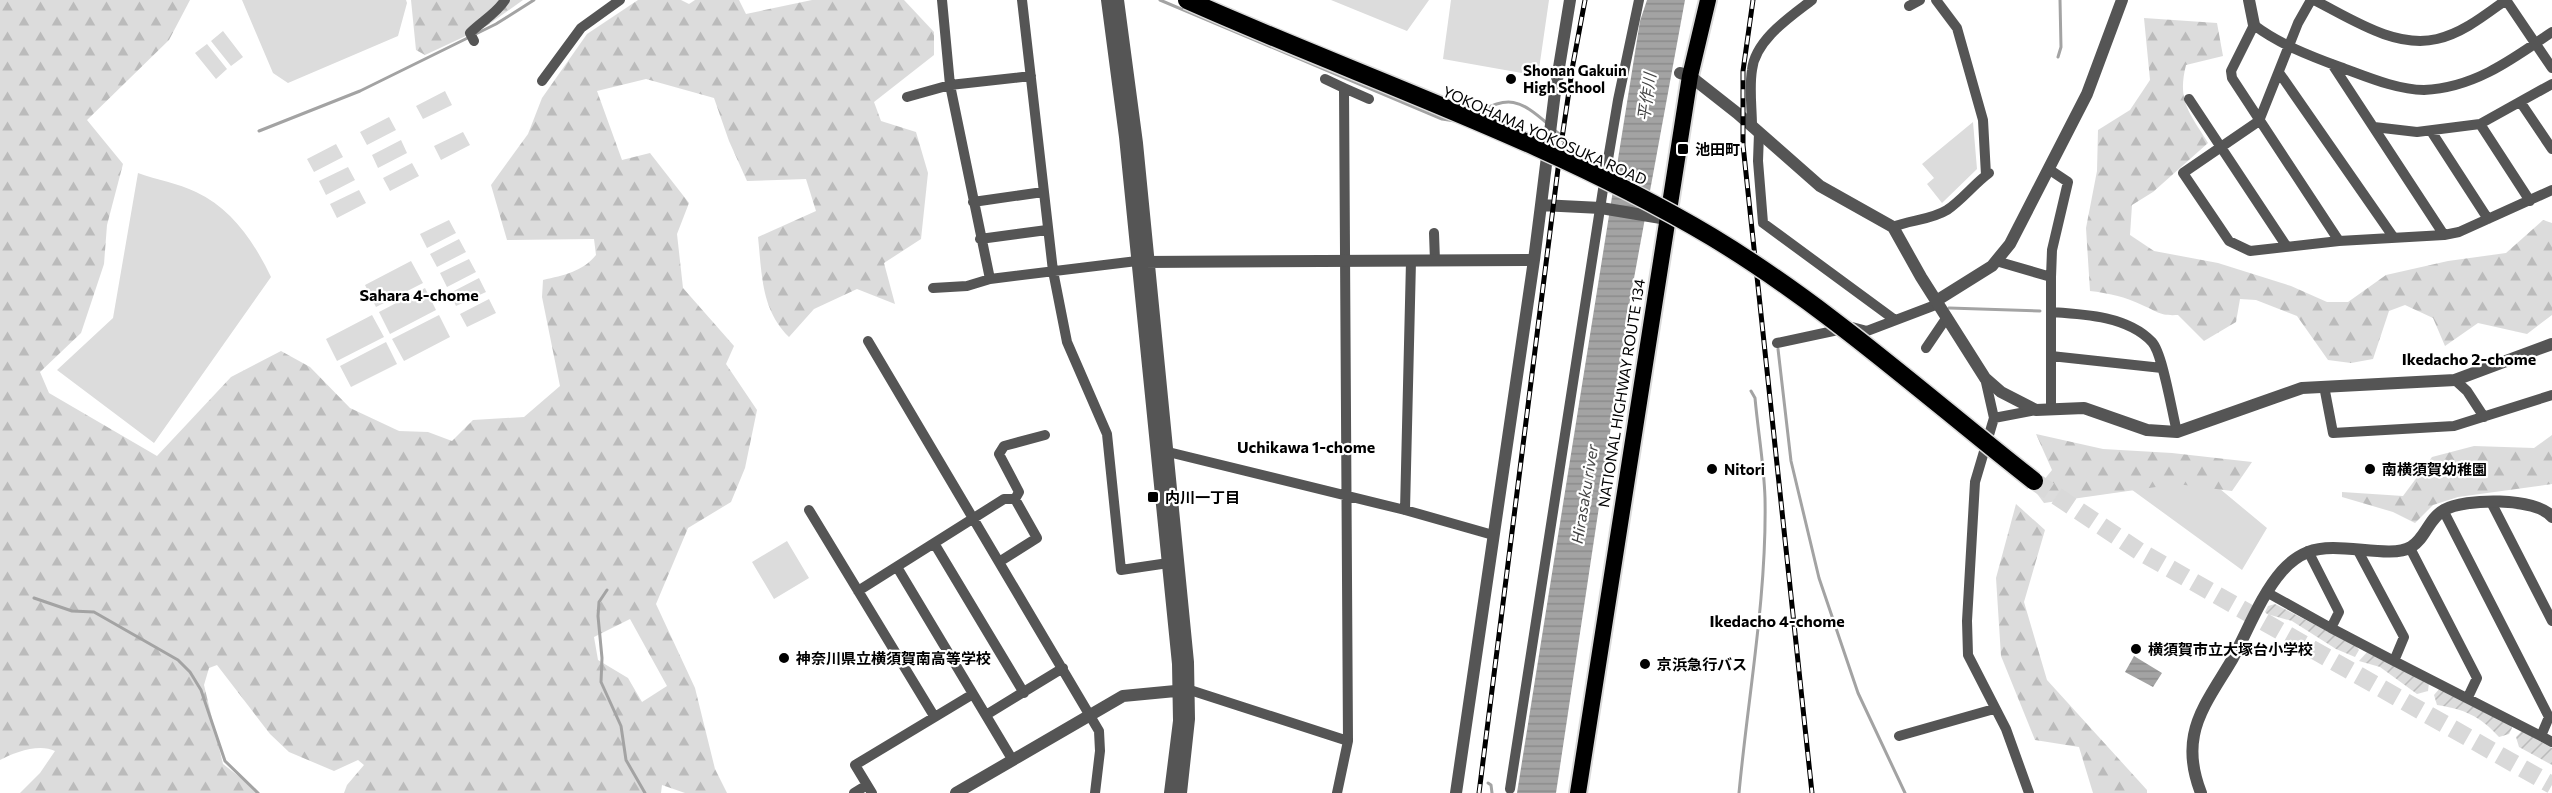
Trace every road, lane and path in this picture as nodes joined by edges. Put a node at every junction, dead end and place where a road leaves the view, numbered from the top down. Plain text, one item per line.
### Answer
1 (505, 0) edge
2 (620, 0) edge
3 (942, 0) edge
4 (1022, 0) edge
5 (1107, 0) edge
6 (1118, 0) edge
7 (1187, 0) edge
8 (1202, 0) edge
9 (1570, 0) edge
10 (1639, 0) edge
11 (1697, 0) edge
12 (1708, 0) edge
13 (1812, 0) edge
14 (1920, 0) edge
15 (1936, 0) edge
16 (2122, 0) edge
17 (2249, 0) edge
18 (2313, 0) edge
19 (2506, 0) edge
20 (1909, 6) dead end
21 (2254, 25) junction
22 (2552, 32) edge
23 (474, 41) dead end
24 (2535, 44) junction
25 (2290, 46) junction
26 (2332, 64) junction
27 (2552, 68) edge
28 (1685, 74) junction
29 (2280, 74) junction
30 (1031, 76) junction
31 (1325, 79) dead end
32 (542, 81) dead end
33 (2552, 84) edge
34 (950, 85) junction
35 (1344, 88) junction
36 (907, 97) dead end
37 (1369, 99) dead end
38 (2189, 99) dead end
39 (2521, 104) junction
40 (2259, 121) junction
41 (2480, 124) junction
42 (2374, 127) junction
43 (1756, 130) junction
44 (2431, 131) junction
45 (2221, 147) junction
46 (2552, 149) edge
47 (2050, 170) junction
48 (2552, 190) edge
49 (1043, 192) junction
50 (973, 201) junction
51 (2529, 201) junction
52 (1541, 205) junction
53 (1604, 208) junction
54 (1658, 218) junction
55 (2488, 219) junction
56 (1893, 226) junction
57 (1047, 230) junction
58 (1434, 233) dead end
59 (2444, 235) junction
60 (2394, 238) junction
61 (980, 239) junction
62 (2339, 241) junction
63 (2287, 247) junction
64 (1534, 260) junction
65 (1412, 261) junction
66 (1435, 261) junction
67 (1996, 261) junction
68 (1143, 262) junction
69 (1344, 262) junction
70 (1053, 271) junction
71 (2051, 278) junction
72 (990, 279) junction
73 (933, 288) dead end
74 (1937, 302) junction
75 (2051, 312) junction
76 (1947, 317) junction
77 (1895, 320) junction
78 (868, 340) dead end
79 (1777, 343) dead end
80 (2552, 344) edge
81 (1926, 348) dead end
82 (2051, 356) junction
83 (2162, 368) junction
84 (1985, 378) junction
85 (2455, 380) junction
86 (2324, 386) junction
87 (2552, 395) edge
88 (2051, 407) junction
89 (2036, 410) junction
90 (1994, 417) junction
91 (2484, 417) junction
92 (2177, 432) junction
93 (1045, 435) dead end
94 (1162, 451) junction
95 (1346, 497) junction
96 (1016, 499) junction
97 (2492, 502) junction
98 (809, 510) dead end
99 (1404, 510) junction
100 (2443, 510) junction
101 (2552, 517) edge
102 (973, 519) junction
103 (1493, 535) junction
104 (934, 543) junction
105 (2410, 548) junction
106 (2357, 549) junction
107 (2308, 551) junction
108 (999, 562) junction
109 (1173, 562) junction
110 (897, 567) junction
111 (858, 591) junction
112 (2268, 593) junction
113 (2552, 621) edge
114 (2331, 628) junction
115 (2394, 661) junction
116 (1063, 668) junction
117 (1184, 690) junction
118 (1024, 693) junction
119 (973, 694) junction
120 (2468, 698) junction
121 (1994, 709) junction
122 (1089, 713) junction
123 (934, 716) junction
124 (986, 716) junction
125 (1899, 736) dead end
126 (2541, 736) junction
127 (1348, 741) junction
128 (2552, 742) edge
129 (1012, 759) junction
130 (870, 789) edge
131 (1510, 789) dead end
132 (854, 793) edge
133 (956, 793) edge
134 (1095, 793) edge
135 (1170, 793) edge
136 (1181, 793) edge
137 (1337, 793) edge
138 (1456, 793) edge
139 (1568, 793) edge
140 (1578, 793) edge
141 (2029, 793) edge
142 (2201, 793) edge

1 - 23 street
2 - 32 street
3 - 34 street
4 - 30 street
5 - 68 street
6 - 68 street
7 - 8 highway, YOKOHAMA YOKOSUKA ROAD, bridge
9 - 52 street
10 - 53 street
11 - 28 highway, NATIONAL HIGHWAY ROUTE 134
12 - 28 highway, NATIONAL HIGHWAY ROUTE 134
13 - 43 street
14 - 20 street
15 - 56 street
16 - 47 street
17 - 21 street
18 - 19 street
18 - 25 street
19 - 24 street
21 - 25 street
21 - 40 street
22 - 24 street
24 - 26 street
24 - 27 street
25 - 26 street
25 - 29 street
26 - 42 street
28 - 43 street
28 - 54 highway, NATIONAL HIGHWAY ROUTE 134
29 - 40 street
29 - 60 street
30 - 34 street
30 - 49 street
31 - 35 street
33 - 39 street
34 - 36 street
34 - 50 street
35 - 37 street
35 - 69 street
38 - 45 street
39 - 41 street
39 - 46 street
40 - 45 street
40 - 62 street
41 - 44 street
41 - 51 street
42 - 44 street
42 - 59 street
43 - 56 street
43 - 77 street
44 - 55 street
45 - 63 street
45 - 63 street
47 - 67 street
47 - 71 street
48 - 51 street
49 - 50 street
49 - 57 street
50 - 61 street
51 - 55 street
52 - 53 street
52 - 64 street
53 - 54 street
53 - 131 street
54 - 139 highway, NATIONAL HIGHWAY ROUTE 134
54 - 140 highway, NATIONAL HIGHWAY ROUTE 134
55 - 59 street
56 - 74 street
57 - 61 street
57 - 70 street
58 - 66 street
59 - 60 street
60 - 62 street
61 - 72 street
62 - 63 street
64 - 66 street
64 - 103 street
65 - 66 street
65 - 69 street
65 - 99 street
67 - 71 street
67 - 74 street
68 - 69 street
68 - 70 street
68 - 94 street
69 - 95 street
70 - 72 street
70 - 109 street
71 - 75 street
72 - 73 street
74 - 76 street
74 - 77 street
75 - 82 street
75 - 83 street
76 - 81 street
76 - 84 street
77 - 79 street
78 - 102 street
80 - 85 street
82 - 83 street
82 - 88 street
83 - 92 street
84 - 89 street
84 - 90 street
85 - 86 street
85 - 91 street
86 - 91 street
86 - 92 street
87 - 91 street
88 - 89 street
88 - 92 street
89 - 90 street
90 - 121 street
93 - 96 street
94 - 95 street
94 - 109 street
95 - 99 street
95 - 127 street
96 - 102 street
96 - 108 street
97 - 100 street
97 - 101 street
97 - 113 street
98 - 111 street
99 - 103 street
100 - 105 street
100 - 126 street
102 - 104 street
102 - 108 street
103 - 138 street
104 - 110 street
104 - 118 street
105 - 106 street
105 - 120 street
106 - 107 street
106 - 115 street
107 - 112 street
107 - 114 street
108 - 116 street
109 - 117 street
110 - 111 street
110 - 119 street
111 - 123 street
112 - 114 street
112 - 142 street
114 - 115 street
115 - 120 street
116 - 118 street
116 - 122 street
117 - 122 street
117 - 127 street
117 - 135 street
117 - 136 street
118 - 124 street
119 - 123 street
119 - 124 street
120 - 126 street
121 - 125 street
121 - 141 street
122 - 129 street
122 - 134 street
123 - 130 street
124 - 129 street
126 - 128 street
127 - 137 street
129 - 133 street
130 - 132 street

